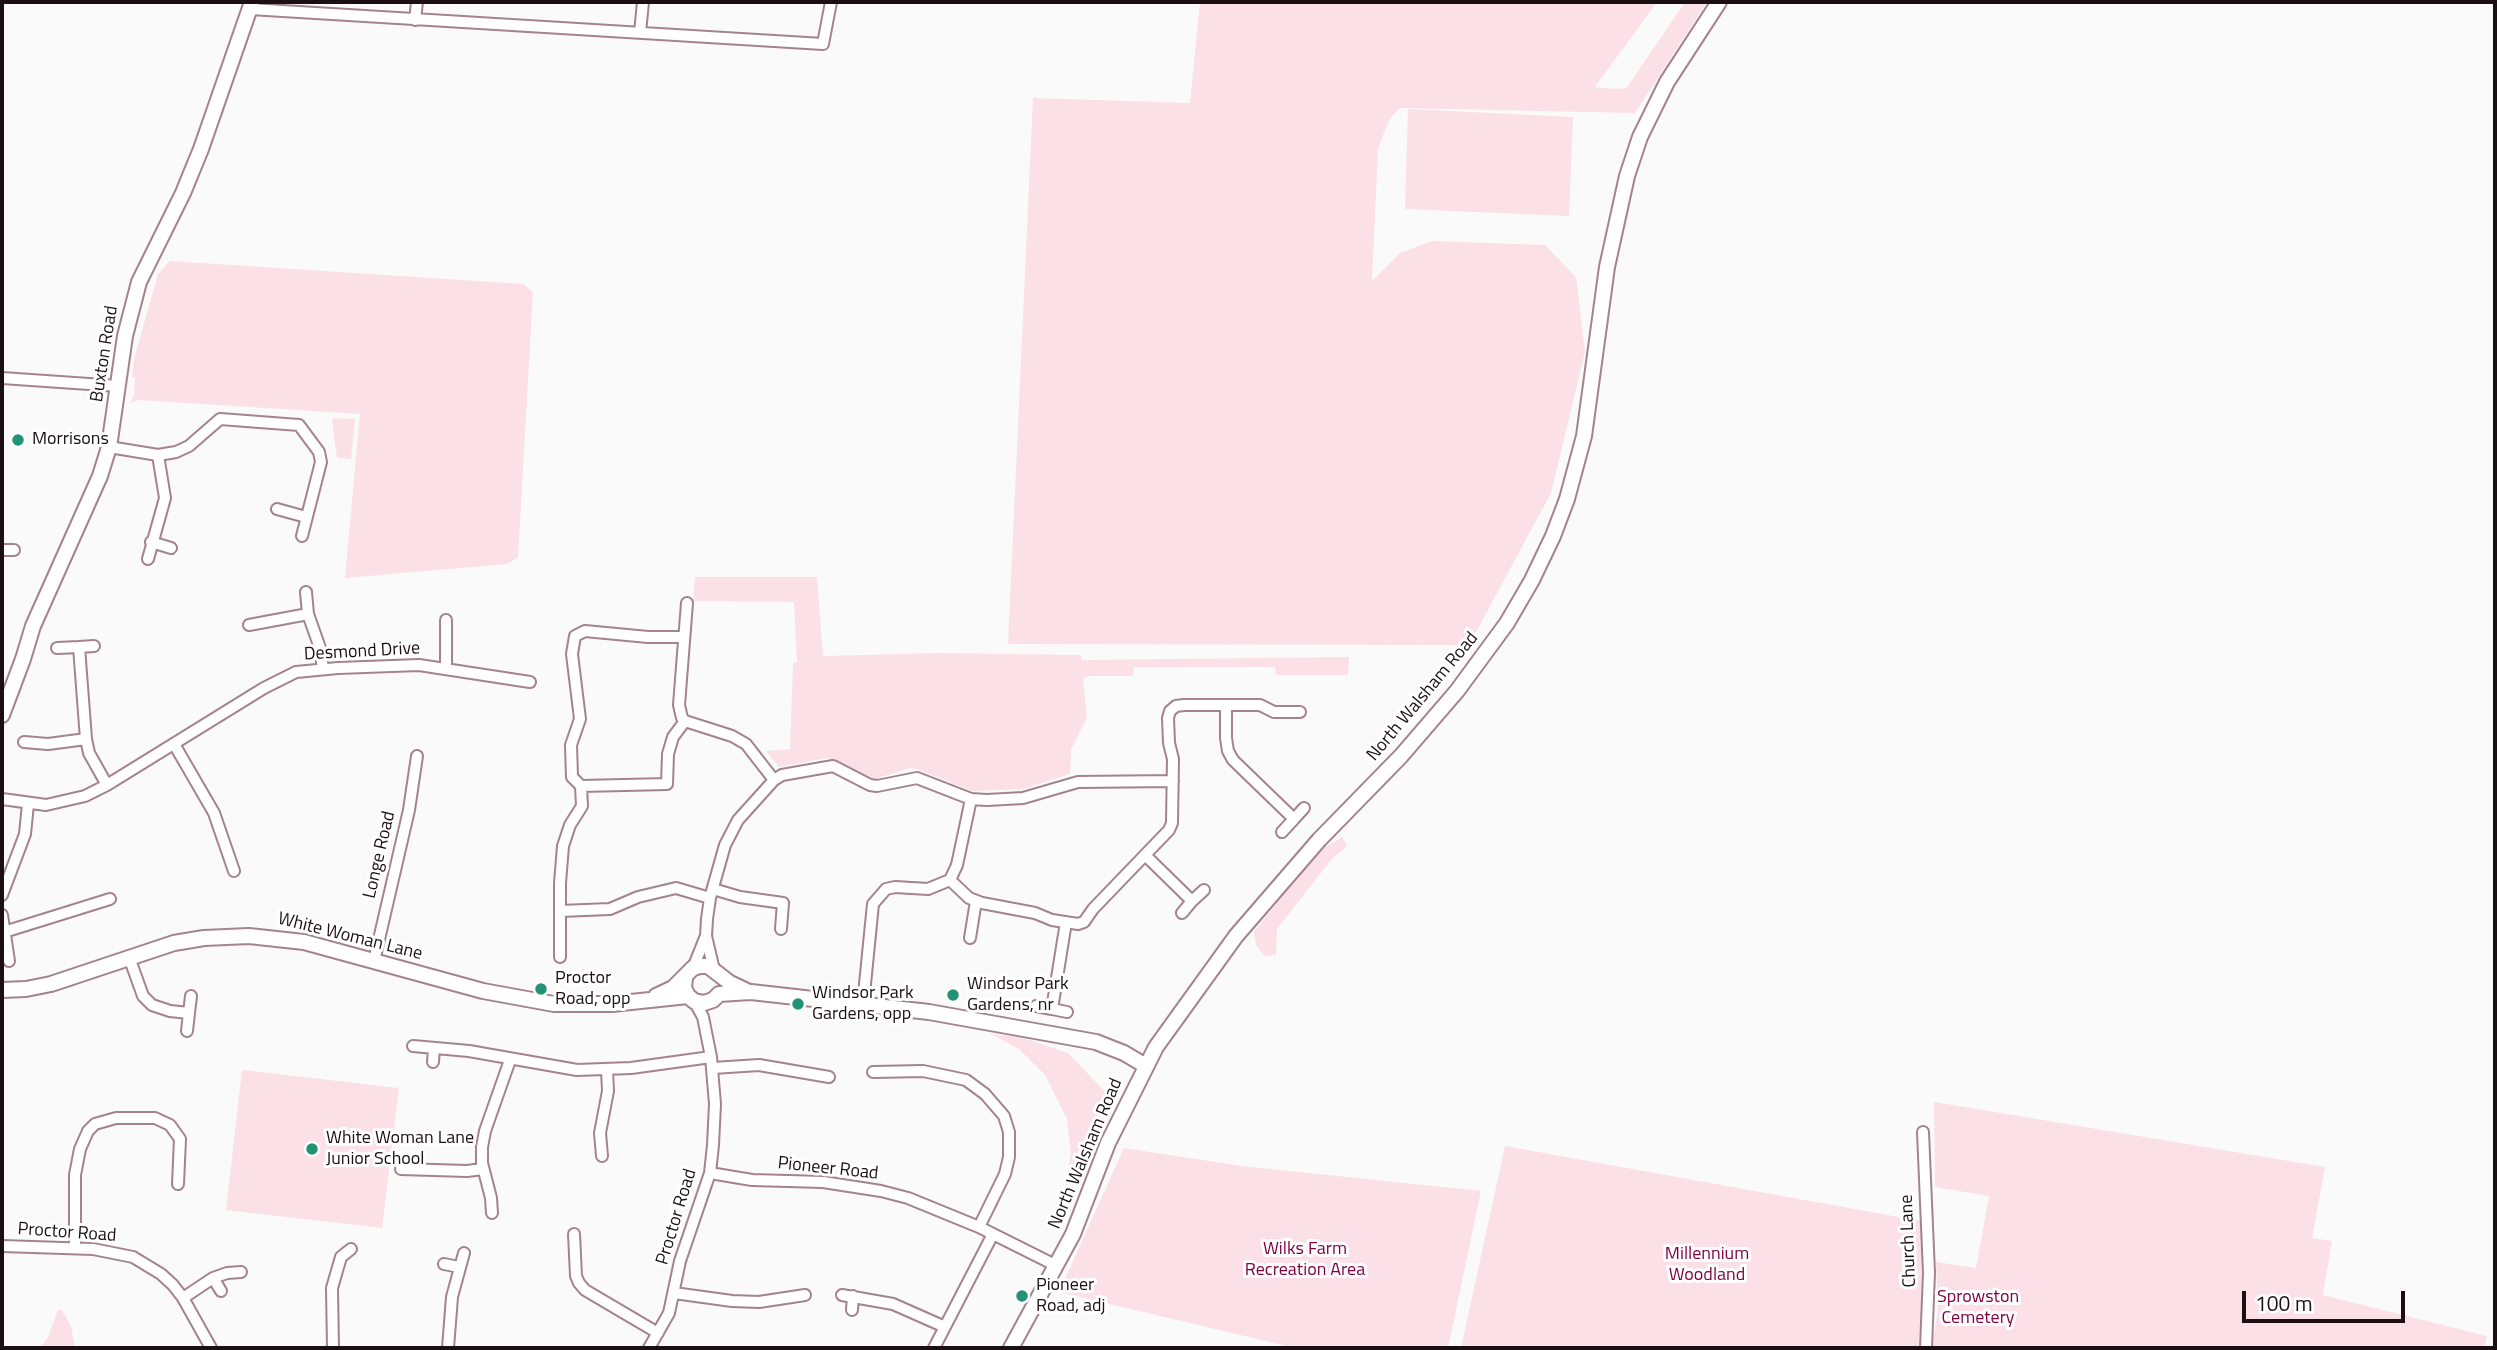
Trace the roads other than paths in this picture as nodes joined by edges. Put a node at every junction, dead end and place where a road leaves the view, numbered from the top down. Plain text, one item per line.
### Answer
1 (417, 2) edge
2 (643, 2) edge
3 (831, 2) edge
4 (1719, 2) edge
5 (251, 6) edge
6 (415, 20) junction
7 (639, 33) junction
8 (2, 377) edge
9 (118, 386) junction
10 (109, 447) junction
11 (158, 455) junction
12 (278, 509) dead end
13 (306, 517) junction
14 (302, 536) dead end
15 (151, 542) junction
16 (171, 548) dead end
17 (148, 559) dead end
18 (306, 592) dead end
19 (687, 603) dead end
20 (308, 614) junction
21 (446, 620) dead end
22 (249, 625) dead end
23 (684, 637) junction
24 (94, 646) dead end
25 (79, 647) junction
26 (57, 648) dead end
27 (446, 668) junction
28 (323, 669) junction
29 (520, 694) dead end
30 (1226, 705) junction
31 (1300, 712) dead end
32 (2, 715) edge
33 (685, 722) junction
34 (86, 739) junction
35 (174, 744) junction
36 (416, 756) dead end
37 (31, 757) dead end
38 (774, 780) junction
39 (1173, 781) junction
40 (107, 785) junction
41 (581, 786) junction
42 (2, 799) edge
43 (971, 799) junction
44 (28, 804) junction
45 (1304, 808) dead end
46 (1294, 819) junction
47 (1282, 832) dead end
48 (1145, 855) junction
49 (229, 857) junction
50 (216, 861) dead end
51 (234, 871) dead end
52 (950, 880) junction
53 (784, 889) dead end
54 (1204, 890) dead end
55 (711, 894) junction
56 (2, 895) edge
57 (110, 899) dead end
58 (976, 901) junction
59 (1192, 901) junction
60 (783, 903) junction
61 (560, 911) junction
62 (1182, 913) dead end
63 (2, 915) edge
64 (1066, 922) junction
65 (780, 929) dead end
66 (4, 932) junction
67 (706, 936) junction
68 (970, 938) dead end
69 (129, 957) junction
70 (560, 957) dead end
71 (9, 961) dead end
72 (374, 961) junction
73 (716, 972) junction
74 (689, 973) junction
75 (2, 990) edge
76 (751, 992) junction
77 (191, 996) dead end
78 (716, 997) junction
79 (652, 999) junction
80 (691, 999) junction
81 (863, 1004) junction
82 (1036, 1006) dead end
83 (1052, 1009) junction
84 (1067, 1012) dead end
85 (189, 1013) junction
86 (187, 1031) dead end
87 (709, 1043) junction
88 (413, 1046) dead end
89 (434, 1048) junction
90 (886, 1058) dead end
91 (510, 1060) junction
92 (815, 1061) dead end
93 (433, 1062) dead end
94 (712, 1063) junction
95 (1146, 1066) junction
96 (607, 1070) junction
97 (886, 1071) junction
98 (873, 1072) dead end
99 (814, 1075) junction
100 (829, 1077) dead end
101 (1923, 1132) dead end
102 (418, 1156) dead end
103 (602, 1156) dead end
104 (401, 1169) dead end
105 (417, 1169) junction
106 (483, 1170) junction
107 (710, 1173) junction
108 (193, 1177) dead end
109 (491, 1198) junction
110 (505, 1198) dead end
111 (492, 1213) dead end
112 (979, 1227) junction
113 (574, 1234) dead end
114 (993, 1234) junction
115 (2, 1246) edge
116 (75, 1248) junction
117 (351, 1250) dead end
118 (574, 1250) junction
119 (587, 1250) dead end
120 (464, 1253) dead end
121 (341, 1257) junction
122 (354, 1262) dead end
123 (444, 1264) dead end
124 (1057, 1266) junction
125 (458, 1267) junction
126 (241, 1272) dead end
127 (214, 1278) junction
128 (220, 1290) dead end
129 (674, 1293) junction
130 (805, 1295) dead end
131 (183, 1298) junction
132 (790, 1298) junction
133 (852, 1310) dead end
134 (792, 1311) dead end
135 (945, 1327) junction
136 (658, 1333) junction
137 (211, 1348) edge
138 (333, 1348) edge
139 (448, 1348) edge
140 (649, 1348) edge
141 (934, 1348) edge
142 (1011, 1348) edge
143 (1926, 1348) edge

1 - 6 street
2 - 7 street
3 - 7 street
4 - 95 street, North Walsham Road
5 - 6 street
5 - 9 street, Buxton Road
6 - 7 street
8 - 9 street
9 - 10 street, Buxton Road
10 - 11 street
10 - 32 street, Buxton Road
11 - 13 street
11 - 15 street
12 - 13 street
13 - 14 street
15 - 16 street
15 - 17 street
18 - 20 street
19 - 23 street
20 - 22 street
20 - 28 street
21 - 27 street
23 - 33 street
23 - 41 street
24 - 25 street
25 - 26 street
25 - 34 street
27 - 28 street, Desmond Drive
27 - 29 street, Desmond Drive
28 - 35 street, Desmond Drive
30 - 31 street
30 - 39 street
30 - 46 street
33 - 38 street
33 - 41 street
34 - 37 street
34 - 40 street
35 - 40 street, Desmond Drive
35 - 49 street
36 - 72 street, Longe Road
38 - 43 street
38 - 55 street
39 - 43 street
39 - 48 street
40 - 44 street, Desmond Drive
41 - 61 street
42 - 44 street, Desmond Drive
43 - 52 street
44 - 56 street
45 - 46 street
46 - 47 street
48 - 59 street
48 - 64 street
49 - 50 street
49 - 51 street
52 - 58 street
52 - 81 street
53 - 60 street
54 - 59 street
55 - 60 street
55 - 61 street
55 - 67 street
57 - 66 street
58 - 64 street
58 - 68 street
59 - 62 street
60 - 65 street
61 - 70 street
63 - 66 street
64 - 83 street
66 - 71 street
67 - 73 street
67 - 74 street
69 - 72 street, White Woman Lane
69 - 75 street, White Woman Lane
69 - 85 street
72 - 79 street, White Woman Lane
73 - 74 street, White Woman Lane
73 - 76 street, White Woman Lane
73 - 78 street
74 - 79 street, White Woman Lane
74 - 80 street
76 - 78 street, White Woman Lane
76 - 81 street, White Woman Lane
77 - 85 street
78 - 80 street, White Woman Lane
78 - 87 street, Proctor Road
79 - 80 street, White Woman Lane
80 - 87 street, Proctor Road
81 - 95 street, White Woman Lane
82 - 83 street
83 - 84 street
85 - 86 street
87 - 94 street, Proctor Road
88 - 89 street
89 - 91 street
89 - 93 street
90 - 97 street
91 - 96 street
91 - 106 street
92 - 99 street
94 - 96 street
94 - 99 street
94 - 107 street, Proctor Road
95 - 124 street, North Walsham Road
96 - 103 street
97 - 98 street
97 - 112 street
99 - 100 street
101 - 143 street, Church Lane
102 - 105 street
104 - 105 street
105 - 106 street
106 - 109 street
107 - 112 street, Pioneer Road
107 - 129 street, Proctor Road
108 - 116 street
109 - 110 street
109 - 111 street
112 - 114 street, Pioneer Road
113 - 118 street
114 - 124 street, Pioneer Road
114 - 135 street
115 - 116 street, Proctor Road
116 - 131 street, Proctor Road
117 - 121 street
118 - 119 street
118 - 136 street
120 - 125 street
121 - 122 street
121 - 138 street
123 - 125 street
124 - 142 street, North Walsham Road
125 - 139 street
126 - 127 street
127 - 128 street
127 - 131 street
129 - 132 street, Proctor Road
129 - 136 street, Proctor Road
130 - 132 street, Proctor Road
131 - 137 street, Proctor Road
132 - 134 street
133 - 135 street
135 - 141 street
136 - 140 street, Proctor Road

